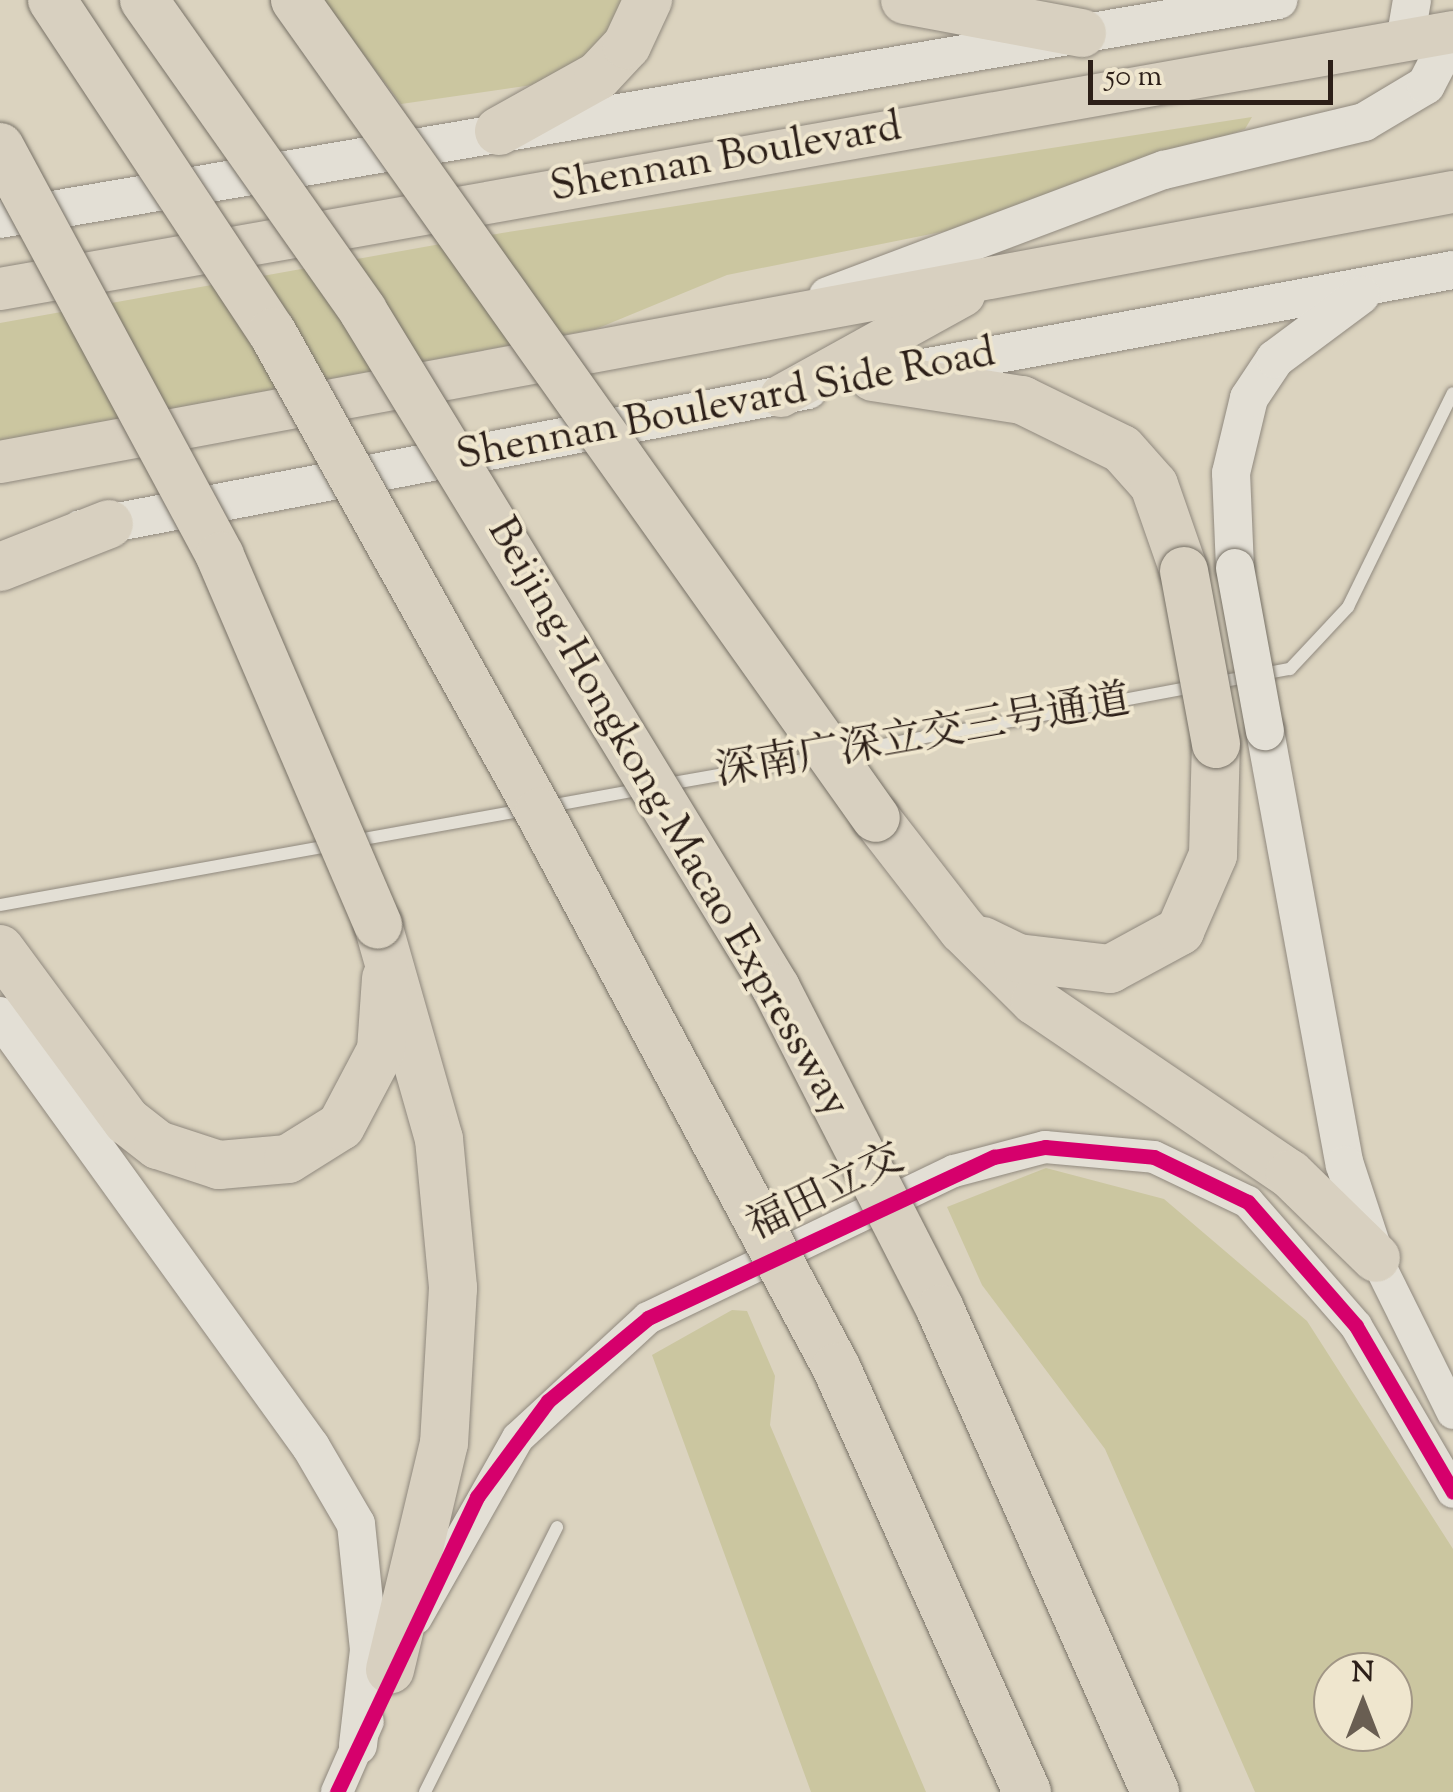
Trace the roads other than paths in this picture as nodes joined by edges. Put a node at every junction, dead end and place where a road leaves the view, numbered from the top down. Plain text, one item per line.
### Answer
1 (52, 0) edge
2 (144, 0) edge
3 (295, 0) edge
4 (648, 0) edge
5 (906, 0) edge
6 (1264, 2) edge
7 (1408, 20) edge
8 (1453, 32) edge
9 (1082, 33) junction
10 (499, 131) junction
11 (0, 147) edge
12 (1453, 192) edge
13 (0, 220) edge
14 (1026, 269) junction
15 (1453, 270) edge
16 (1374, 286) junction
17 (0, 288) edge
18 (774, 316) junction
19 (873, 377) junction
20 (1453, 393) edge
21 (781, 396) junction
22 (0, 462) edge
23 (109, 524) junction
24 (0, 544) edge
25 (0, 567) edge
26 (0, 905) edge
27 (378, 925) junction
28 (963, 930) junction
29 (2, 952) edge
30 (0, 1016) edge
31 (1376, 1258) junction
32 (1453, 1413) edge
33 (1453, 1492) edge
34 (557, 1527) dead end
35 (390, 1670) junction
36 (358, 1745) junction
37 (337, 1792) edge
38 (425, 1792) edge
39 (1027, 1792) edge
40 (1155, 1792) edge

1 - 39 highway, bridge
2 - 40 highway, Beijing-Hongkong-Macao Expressway, bridge
3 - 28 highway, bridge
4 - 10 highway
5 - 9 highway
6 - 9 main road
7 - 8 main road, Shennan Boulevard
7 - 17 main road, Shennan Boulevard
8 - 18 main road, Shennan Boulevard
9 - 10 main road
10 - 13 main road
11 - 27 highway, bridge
12 - 14 main road, Shennan Boulevard
14 - 18 main road, Shennan Boulevard
14 - 21 main road
15 - 16 main road, Shennan Boulevard Side Road
16 - 19 main road, Shennan Boulevard Side Road
16 - 31 main road, bridge
18 - 22 main road, Shennan Boulevard
19 - 21 main road, Shennan Boulevard Side Road
19 - 28 highway, bridge
20 - 26 lane, 深南广深立交三号通道
21 - 23 main road, Shennan Boulevard Side Road
23 - 24 main road, Shennan Boulevard Side Road
23 - 25 highway
27 - 29 highway
27 - 35 highway
28 - 31 highway
30 - 36 main road
31 - 32 street
33 - 35 street, 福田立交
34 - 38 lane
35 - 36 street, 福田立交
36 - 37 street, 福田立交

